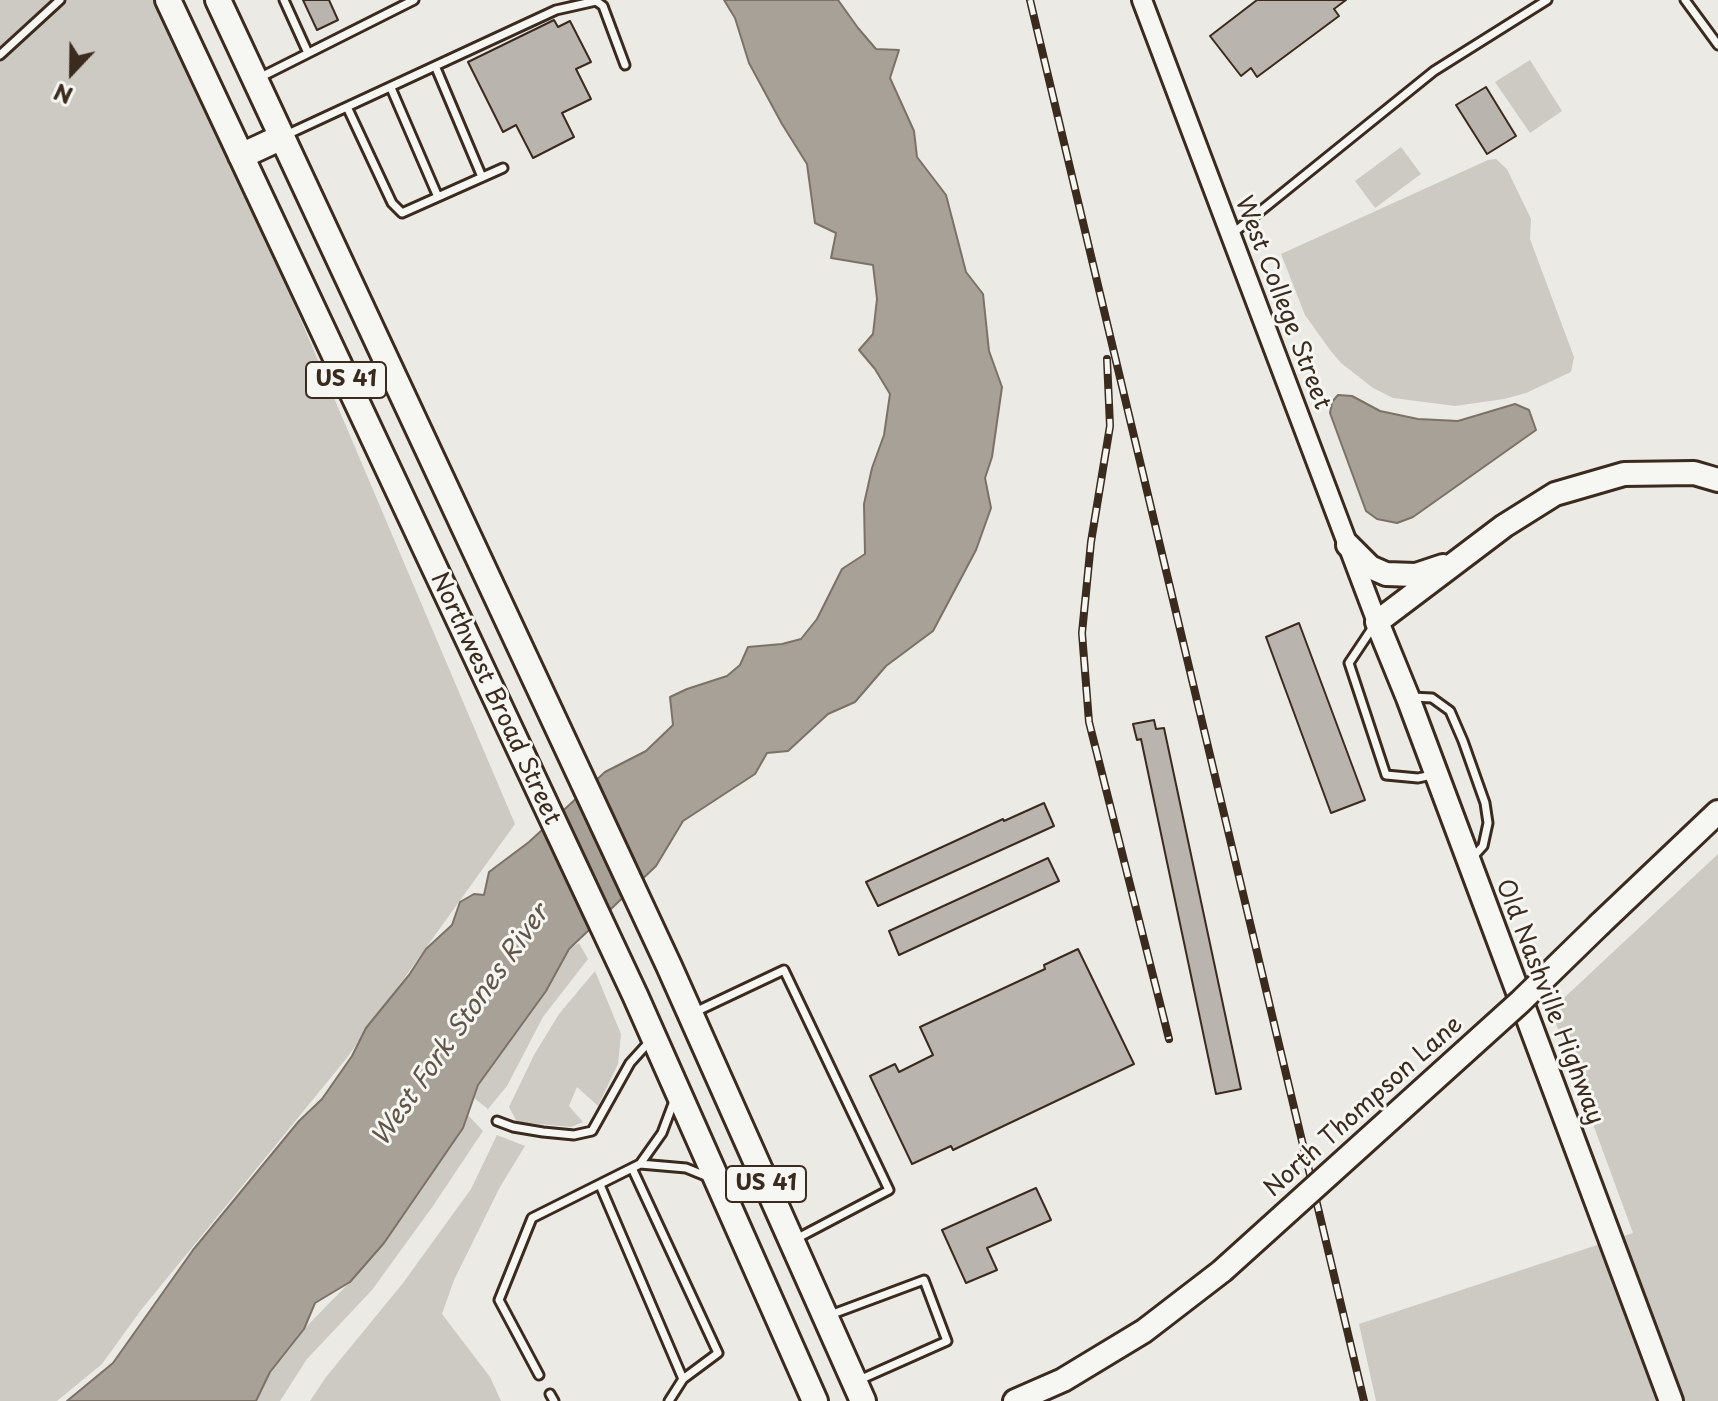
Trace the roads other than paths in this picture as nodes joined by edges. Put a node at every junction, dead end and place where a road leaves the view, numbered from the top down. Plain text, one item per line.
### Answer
1 (60, 0) edge
2 (168, 0) edge
3 (218, 0) edge
4 (284, 0) edge
5 (414, 0) edge
6 (1142, 0) edge
7 (1547, 0) edge
8 (1685, 0) edge
9 (1718, 45) edge
10 (308, 53) junction
11 (0, 55) edge
12 (625, 65) dead end
13 (436, 68) junction
14 (255, 80) junction
15 (391, 88) junction
16 (348, 109) junction
17 (282, 137) junction
18 (241, 156) junction
19 (503, 168) dead end
20 (482, 177) junction
21 (438, 197) junction
22 (1231, 236) junction
23 (1718, 480) edge
24 (1348, 545) junction
25 (1459, 561) junction
26 (1377, 622) junction
27 (1408, 698) junction
28 (1436, 774) junction
29 (1718, 812) edge
30 (1469, 862) junction
31 (691, 1014) junction
32 (653, 1037) junction
33 (678, 1092) junction
34 (497, 1121) dead end
35 (636, 1166) junction
36 (717, 1180) junction
37 (600, 1185) junction
38 (792, 1241) junction
39 (652, 1280) dead end
40 (643, 1284) junction
41 (660, 1297) dead end
42 (650, 1302) junction
43 (826, 1317) junction
44 (671, 1322) dead end
45 (661, 1326) junction
46 (681, 1343) dead end
47 (670, 1348) junction
48 (539, 1375) dead end
49 (683, 1379) junction
50 (859, 1391) edge
51 (669, 1401) edge
52 (815, 1401) edge
53 (1015, 1401) edge
54 (1671, 1401) edge

1 - 11 lane
2 - 18 main road, Northwest Broad Street / US 41
3 - 14 main road, Northwest Broad Street / US 41
4 - 10 lane
5 - 10 lane
6 - 22 street, West College Street
7 - 22 lane
8 - 9 lane
10 - 14 lane
12 - 13 lane
13 - 15 lane
13 - 20 lane
14 - 17 main road, Northwest Broad Street / US 41
15 - 16 lane
15 - 21 lane
16 - 17 lane
16 - 21 lane
17 - 18 main road
17 - 31 main road, Northwest Broad Street / US 41
18 - 32 main road, Northwest Broad Street / US 41
19 - 20 lane
20 - 21 lane
22 - 24 street, West College Street
23 - 25 main road
24 - 25 main road
24 - 26 street, West College Street
25 - 26 main road
26 - 27 main road, Old Nashville Highway
26 - 28 lane
27 - 28 main road, Old Nashville Highway
27 - 30 lane
28 - 30 main road, Old Nashville Highway
29 - 53 main road, North Thompson Lane, bridge
30 - 54 main road, Old Nashville Highway
31 - 38 main road, Northwest Broad Street / US 41
31 - 38 lane
32 - 33 main road, Northwest Broad Street / US 41
32 - 34 lane
33 - 35 lane
33 - 36 main road, Northwest Broad Street / US 41
35 - 36 lane
35 - 37 lane
35 - 49 lane
36 - 52 main road, Northwest Broad Street / US 41
37 - 40 lane
37 - 48 lane
38 - 43 main road, Northwest Broad Street / US 41
39 - 40 lane
40 - 42 lane
41 - 42 lane
42 - 45 lane
43 - 50 main road, Northwest Broad Street / US 41
43 - 50 lane
44 - 45 lane
45 - 47 lane
46 - 47 lane
47 - 49 lane
49 - 51 lane

